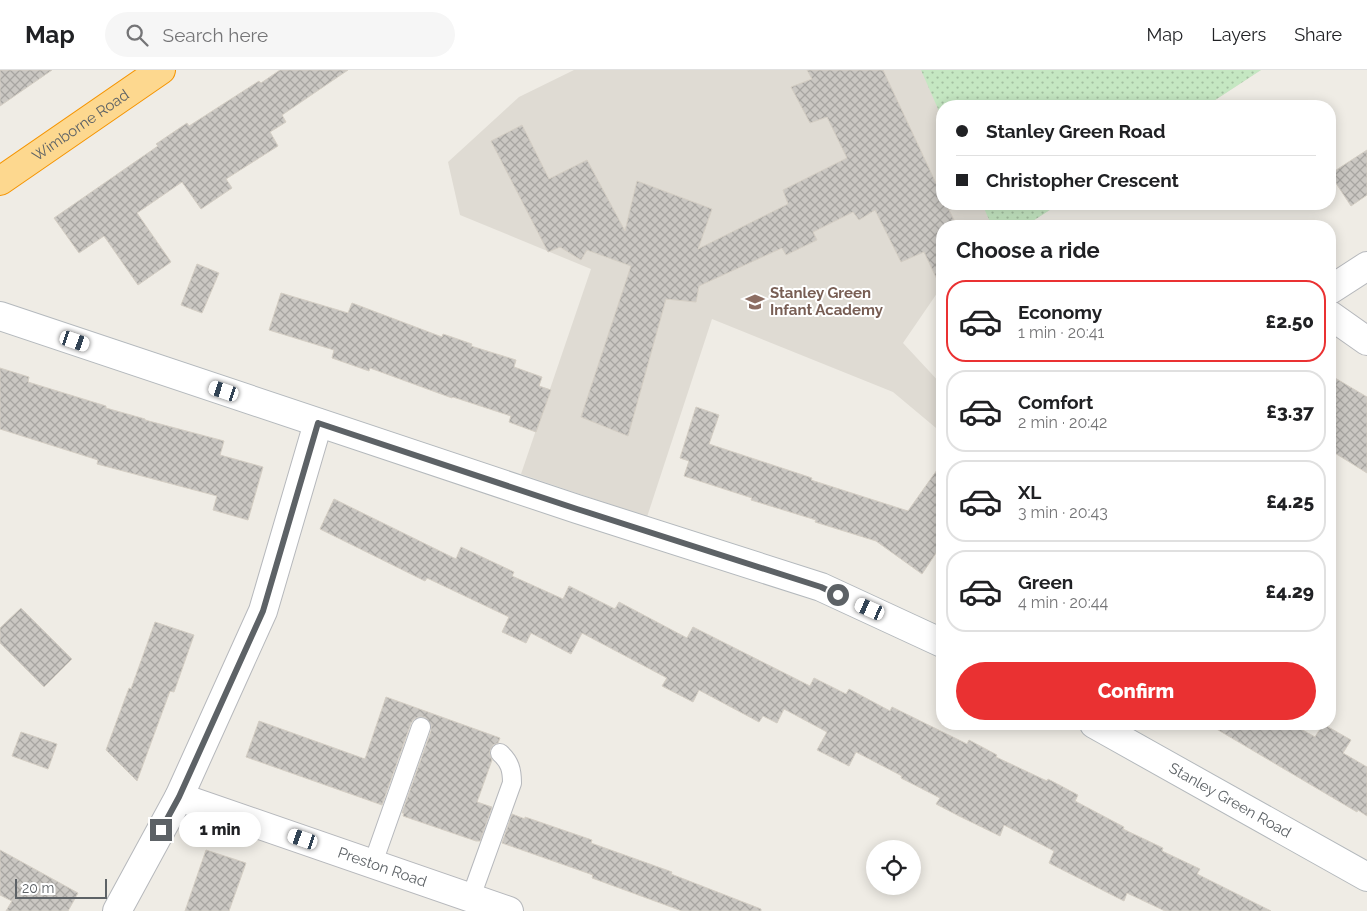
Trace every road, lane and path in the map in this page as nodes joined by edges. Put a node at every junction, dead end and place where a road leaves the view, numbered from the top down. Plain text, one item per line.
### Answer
1 (161, 70) edge
2 (0, 181) edge
3 (1367, 266) edge
4 (1336, 286) edge
5 (0, 316) edge
6 (1336, 319) edge
7 (1367, 341) edge
8 (318, 423) junction
9 (936, 635) edge
10 (421, 726) dead end
11 (1105, 730) edge
12 (500, 753) dead end
13 (179, 797) junction
14 (373, 863) junction
15 (1367, 877) edge
16 (467, 904) edge
17 (117, 911) edge
18 (509, 911) edge

1 - 2 highway, Wimborne Road
3 - 4 street
5 - 8 street
6 - 7 street
8 - 9 street
8 - 13 street
10 - 14 lane
11 - 15 street, Stanley Green Road
12 - 16 lane
13 - 14 street, Preston Road
13 - 17 street
14 - 16 street, Preston Road
16 - 18 street, Preston Road

